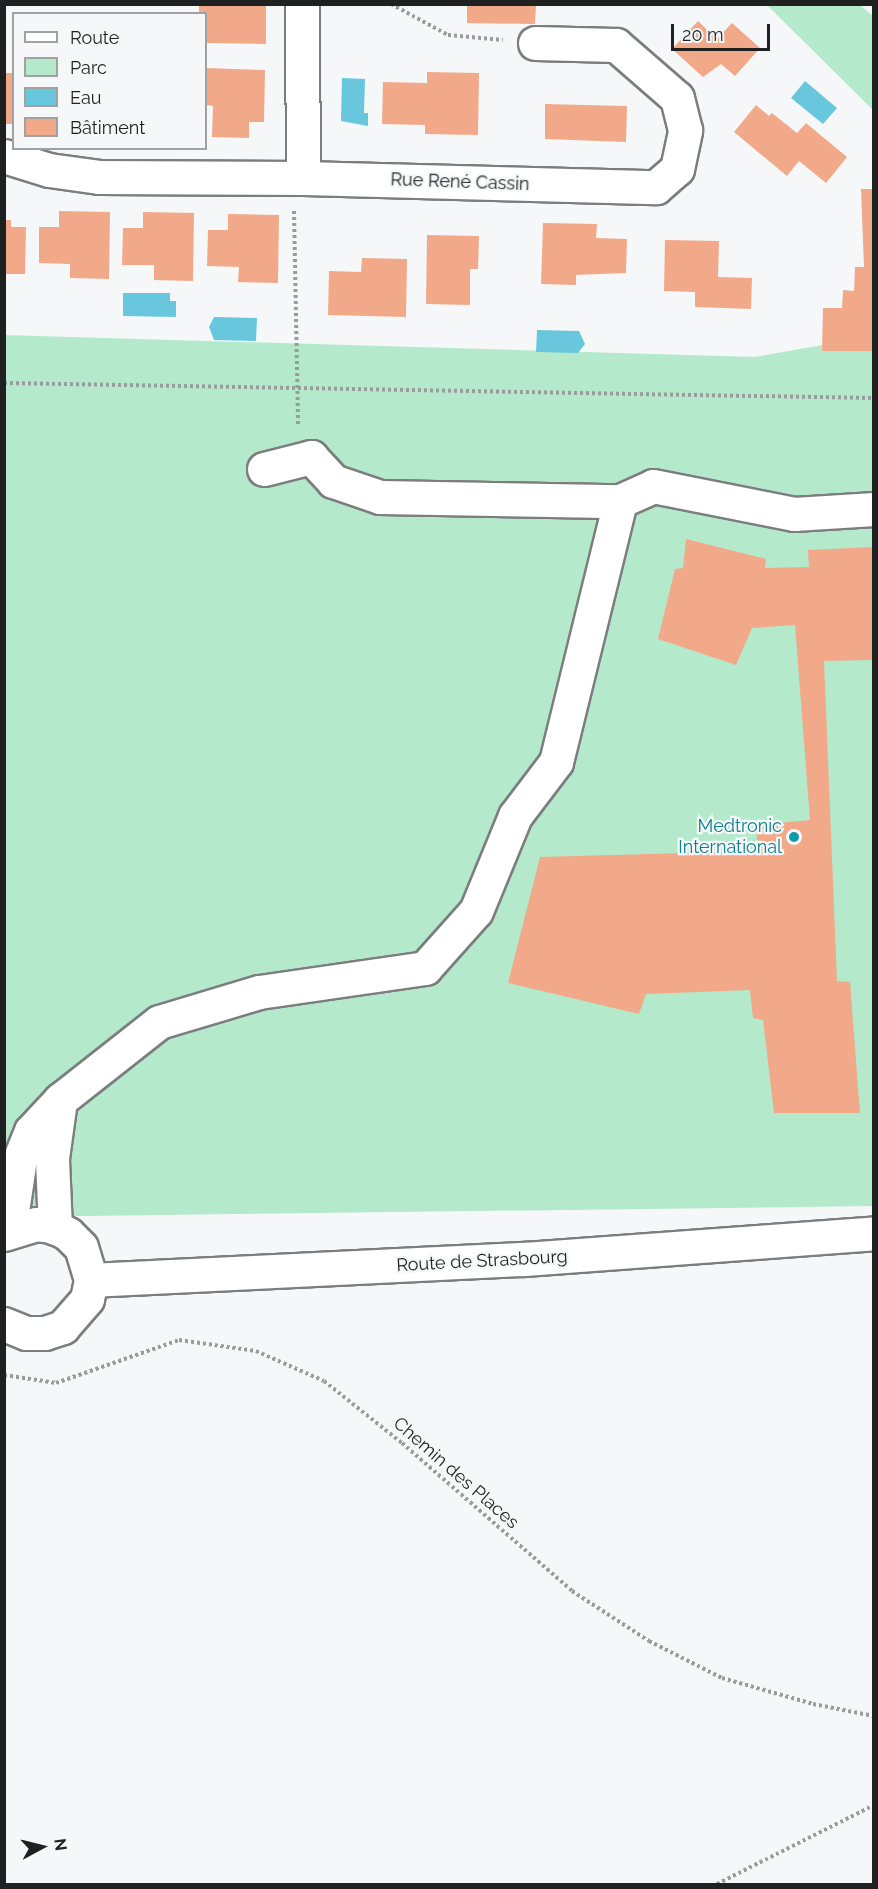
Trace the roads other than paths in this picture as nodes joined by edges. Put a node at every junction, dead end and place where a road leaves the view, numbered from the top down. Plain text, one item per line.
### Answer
1 (302, 4) edge
2 (535, 43) road end
3 (4, 156) edge
4 (303, 178) junction
5 (264, 469) dead end
6 (620, 501) junction
7 (873, 508) edge
8 (60, 1100) junction
9 (56, 1228) junction
10 (7, 1232) edge
11 (873, 1233) edge
12 (91, 1280) junction
13 (4, 1324) edge

1 - 4 street
2 - 4 street, Rue René Cassin
3 - 4 street, Rue René Cassin
5 - 6 street
6 - 7 street
6 - 8 street
8 - 9 street
8 - 10 street
9 - 10 street
9 - 12 street
11 - 12 street, Route de Strasbourg
12 - 13 street

